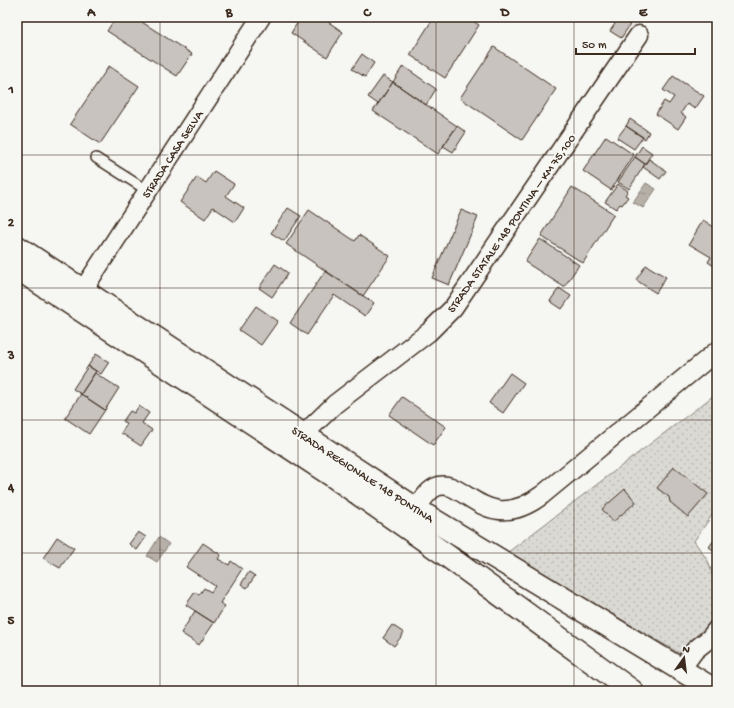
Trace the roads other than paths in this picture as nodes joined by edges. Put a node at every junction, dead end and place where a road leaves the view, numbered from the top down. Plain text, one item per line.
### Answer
1 (261, 17) edge
2 (639, 35) dead end
3 (96, 158) dead end
4 (148, 191) junction
5 (17, 247) edge
6 (17, 268) edge
7 (83, 290) junction
8 (717, 351) edge
9 (303, 435) junction
10 (416, 509) junction
11 (717, 629) edge
12 (681, 669) junction
13 (632, 691) edge
14 (716, 691) edge

1 - 4 street, STRADA CASA SELVA
2 - 9 street, STRADA STATALE 148 PONTINA – KM 75,100
3 - 4 lane
4 - 7 street, STRADA CASA SELVA
5 - 7 main road, STRADA REGIONALE 148 PONTINA
6 - 13 main road, STRADA REGIONALE 148 PONTINA
7 - 9 main road, STRADA REGIONALE 148 PONTINA
8 - 10 street
9 - 10 main road, STRADA REGIONALE 148 PONTINA
10 - 12 main road, STRADA REGIONALE 148 PONTINA
11 - 12 street
12 - 14 main road, STRADA REGIONALE 148 PONTINA

